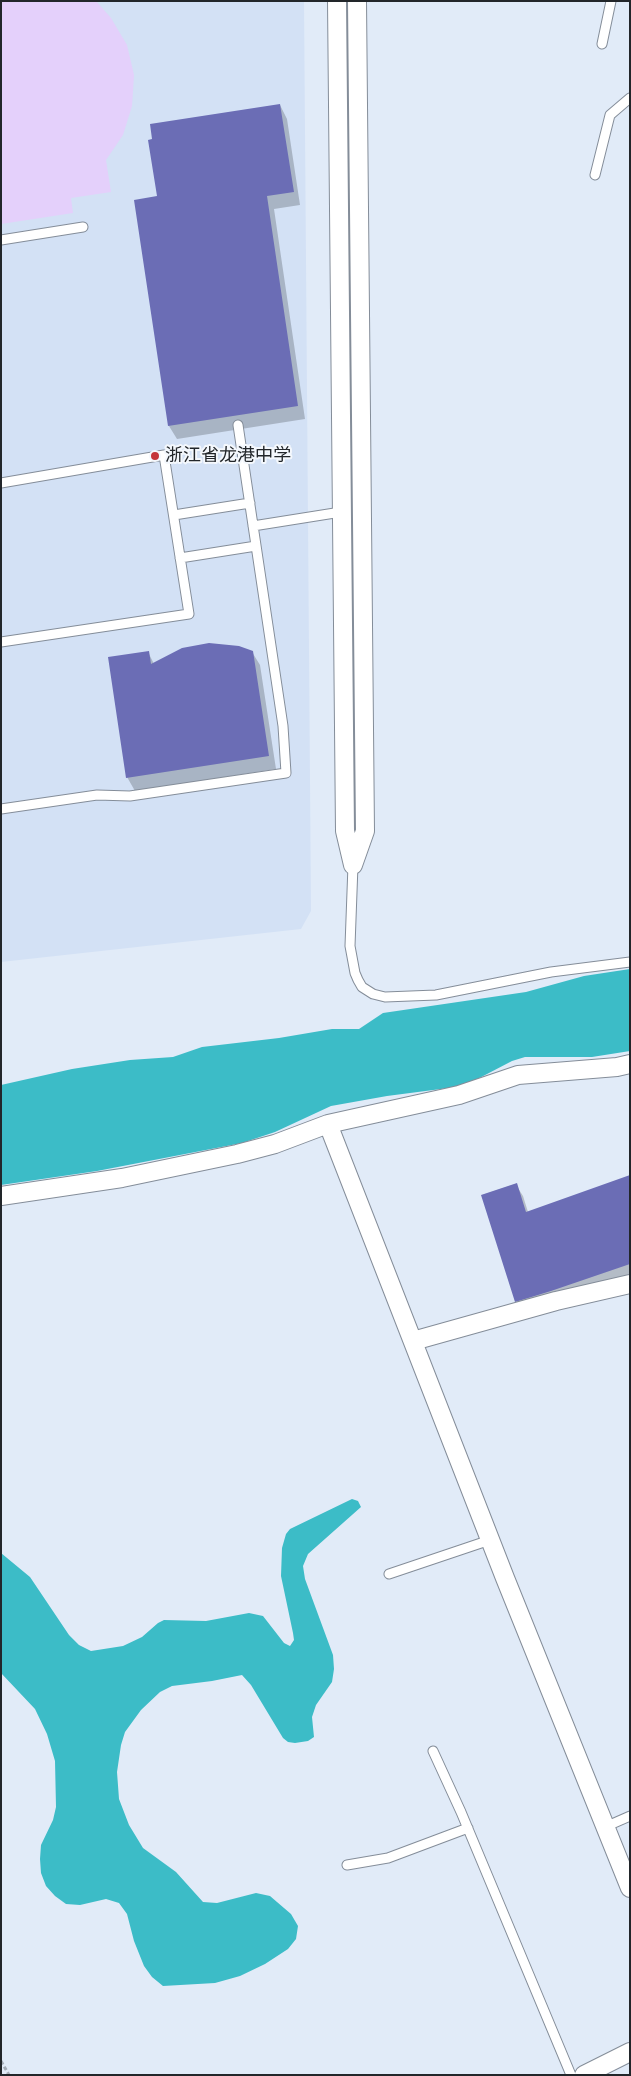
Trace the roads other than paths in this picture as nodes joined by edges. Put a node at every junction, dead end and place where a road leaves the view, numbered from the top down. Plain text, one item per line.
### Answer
1 (337, 1) edge
2 (357, 1) edge
3 (611, 1) edge
4 (602, 44) dead end
5 (630, 98) edge
6 (595, 174) dead end
7 (82, 226) dead end
8 (1, 240) edge
9 (238, 425) dead end
10 (1, 483) edge
11 (250, 504) junction
12 (342, 512) junction
13 (174, 516) junction
14 (253, 526) junction
15 (256, 546) junction
16 (180, 558) junction
17 (1, 642) edge
18 (1, 809) edge
19 (353, 865) junction
20 (630, 962) edge
21 (630, 1064) edge
22 (328, 1124) junction
23 (1, 1196) edge
24 (630, 1284) edge
25 (413, 1341) junction
26 (490, 1540) junction
27 (389, 1574) dead end
28 (433, 1751) dead end
29 (630, 1816) edge
30 (605, 1827) junction
31 (468, 1828) junction
32 (347, 1865) dead end
33 (630, 1888) edge
34 (630, 2052) edge
35 (571, 2075) edge
36 (584, 2075) edge

1 - 12 street
2 - 19 street
3 - 4 lane
5 - 6 lane
7 - 8 lane
9 - 11 lane
10 - 13 lane
11 - 13 lane
11 - 14 lane
12 - 14 lane
12 - 19 street
13 - 16 lane
14 - 15 lane
15 - 16 lane
15 - 18 lane
16 - 17 lane
19 - 20 lane
21 - 22 street
22 - 23 street
22 - 25 street
24 - 25 street
25 - 26 street
26 - 27 lane
26 - 30 street
28 - 31 lane
29 - 30 lane
30 - 33 street
31 - 32 lane
31 - 35 lane
34 - 36 street

